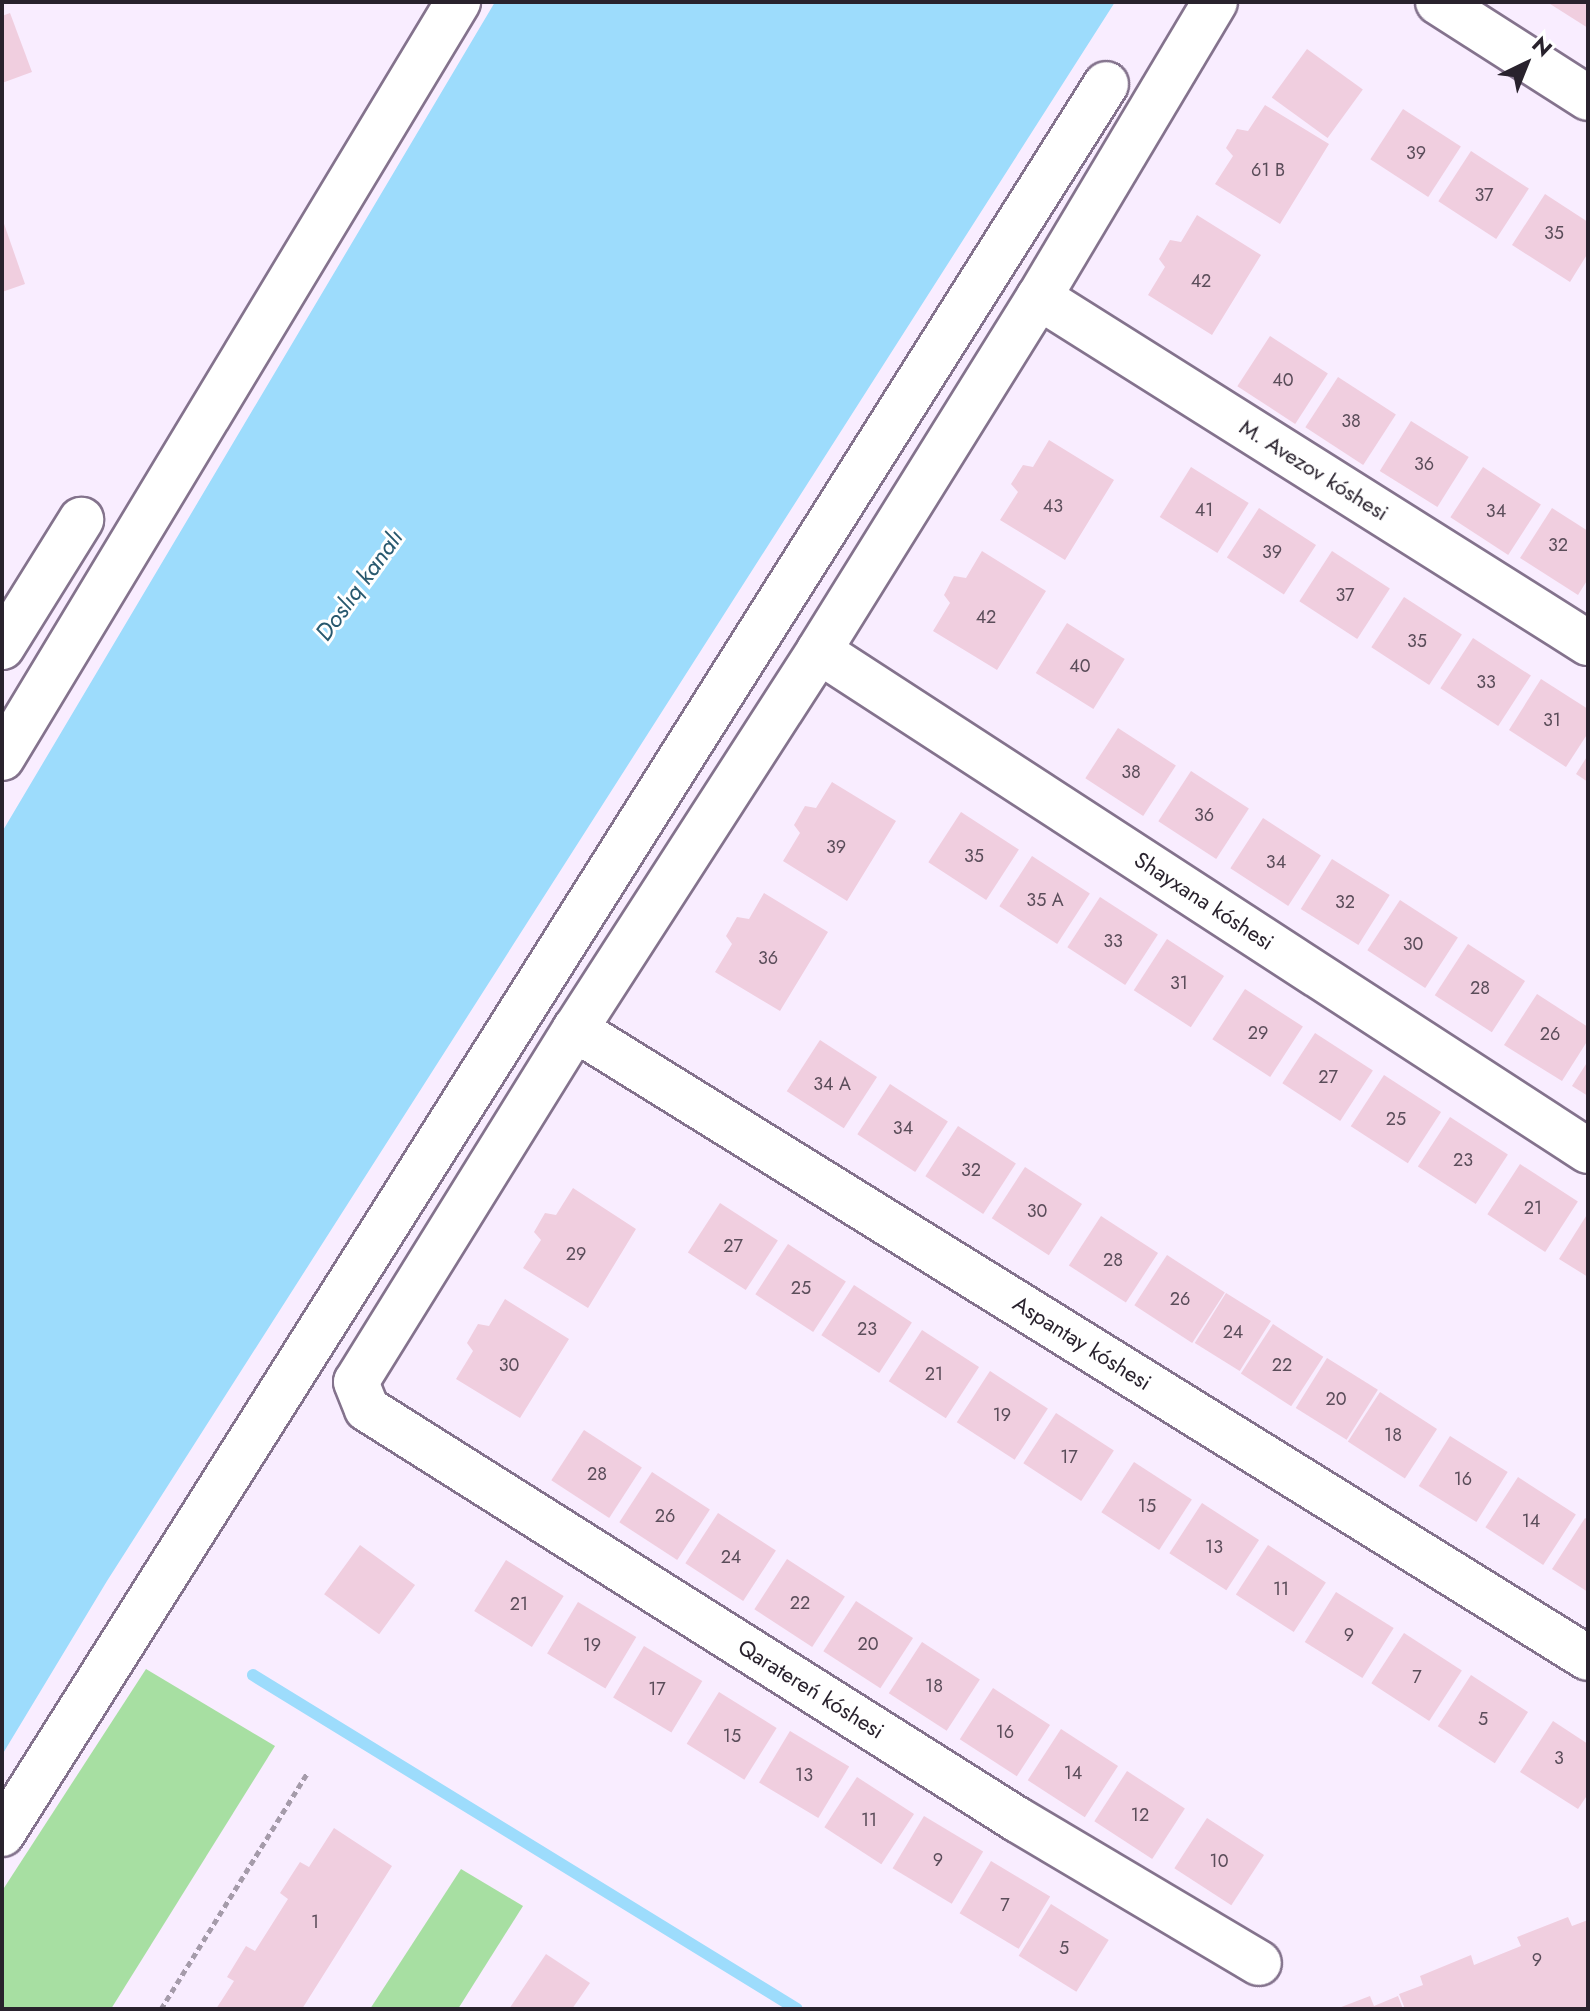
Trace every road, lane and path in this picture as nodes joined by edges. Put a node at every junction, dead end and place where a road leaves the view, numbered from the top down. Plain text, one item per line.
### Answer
1 (458, 2) edge
2 (1215, 2) edge
3 (1438, 2) edge
4 (1106, 84) dead end
5 (1588, 98) edge
6 (1039, 297) junction
7 (81, 520) dead end
8 (1588, 643) edge
9 (2, 647) edge
10 (819, 651) junction
11 (2, 758) edge
12 (575, 1029) junction
13 (1588, 1151) edge
14 (1588, 1658) edge
15 (308, 1772) dead end
16 (2, 1834) edge
17 (1259, 1963) dead end
18 (161, 2009) edge

1 - 11 street
2 - 6 street
3 - 5 street
4 - 16 street
6 - 8 street, M. Avezov kóshesi
6 - 10 street
7 - 9 street
10 - 12 street
10 - 13 street, Shayxana kóshesi
12 - 14 street, Aspantay kóshesi
12 - 17 street, Qaratereń kóshesi
15 - 18 path

